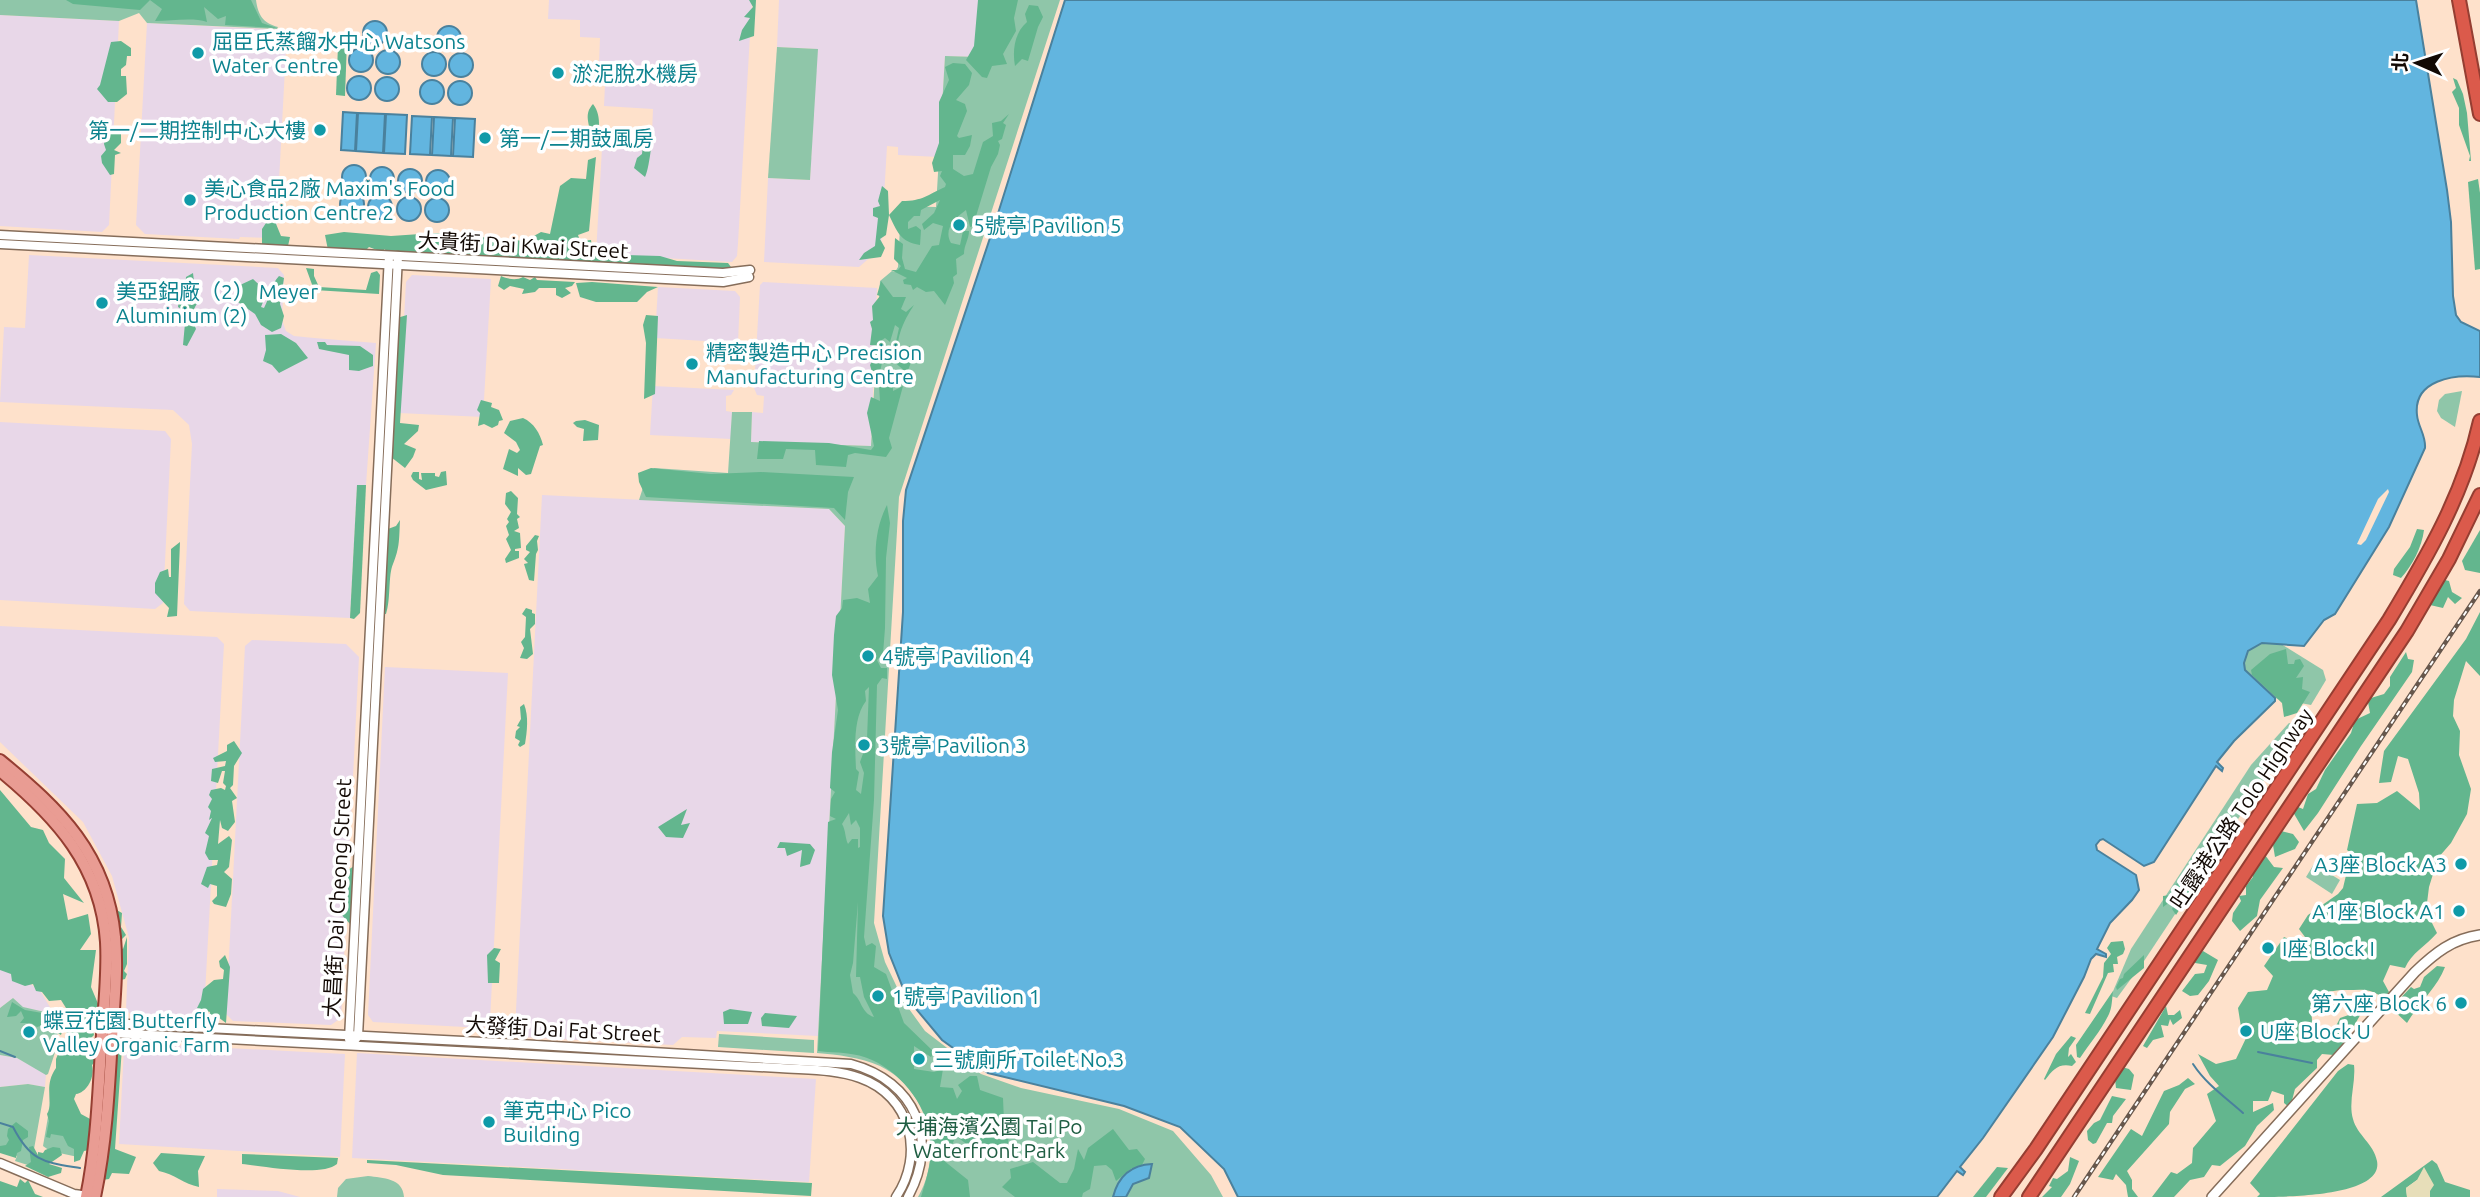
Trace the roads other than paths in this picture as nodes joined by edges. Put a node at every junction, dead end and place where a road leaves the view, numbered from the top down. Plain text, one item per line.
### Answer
1 (2459, 0) edge
2 (2480, 114) edge
3 (0, 235) edge
4 (0, 244) edge
5 (393, 260) junction
6 (749, 274) dead end
7 (2480, 421) edge
8 (2480, 495) edge
9 (0, 760) edge
10 (0, 771) edge
11 (2480, 935) edge
12 (109, 1027) junction
13 (348, 1035) junction
14 (358, 1036) junction
15 (351, 1045) junction
16 (0, 1163) edge
17 (91, 1196) edge
18 (896, 1197) edge
19 (908, 1197) edge
20 (2001, 1197) edge
21 (2029, 1197) edge
22 (2212, 1197) edge

1 - 2 highway
3 - 5 street, 大貴街 Dai Kwai Street
4 - 5 street, 大貴街 Dai Kwai Street
5 - 6 street, 大貴街 Dai Kwai Street
5 - 13 street, 大昌街 Dai Cheong Street
5 - 14 street, 大昌街 Dai Cheong Street
7 - 20 highway, 吐露港公路 Tolo Highway
8 - 21 highway, 吐露港公路 Tolo Highway
9 - 12 main road
10 - 12 main road
11 - 22 main road
12 - 13 street, 大發街 Dai Fat Street
12 - 15 street, 大發街 Dai Fat Street
12 - 17 main road
13 - 14 street, 大發街 Dai Fat Street
13 - 15 street, 大昌街 Dai Cheong Street
14 - 15 street, 大昌街 Dai Cheong Street
14 - 19 street, 大發街 Dai Fat Street
15 - 18 street, 大發街 Dai Fat Street
16 - 17 street

